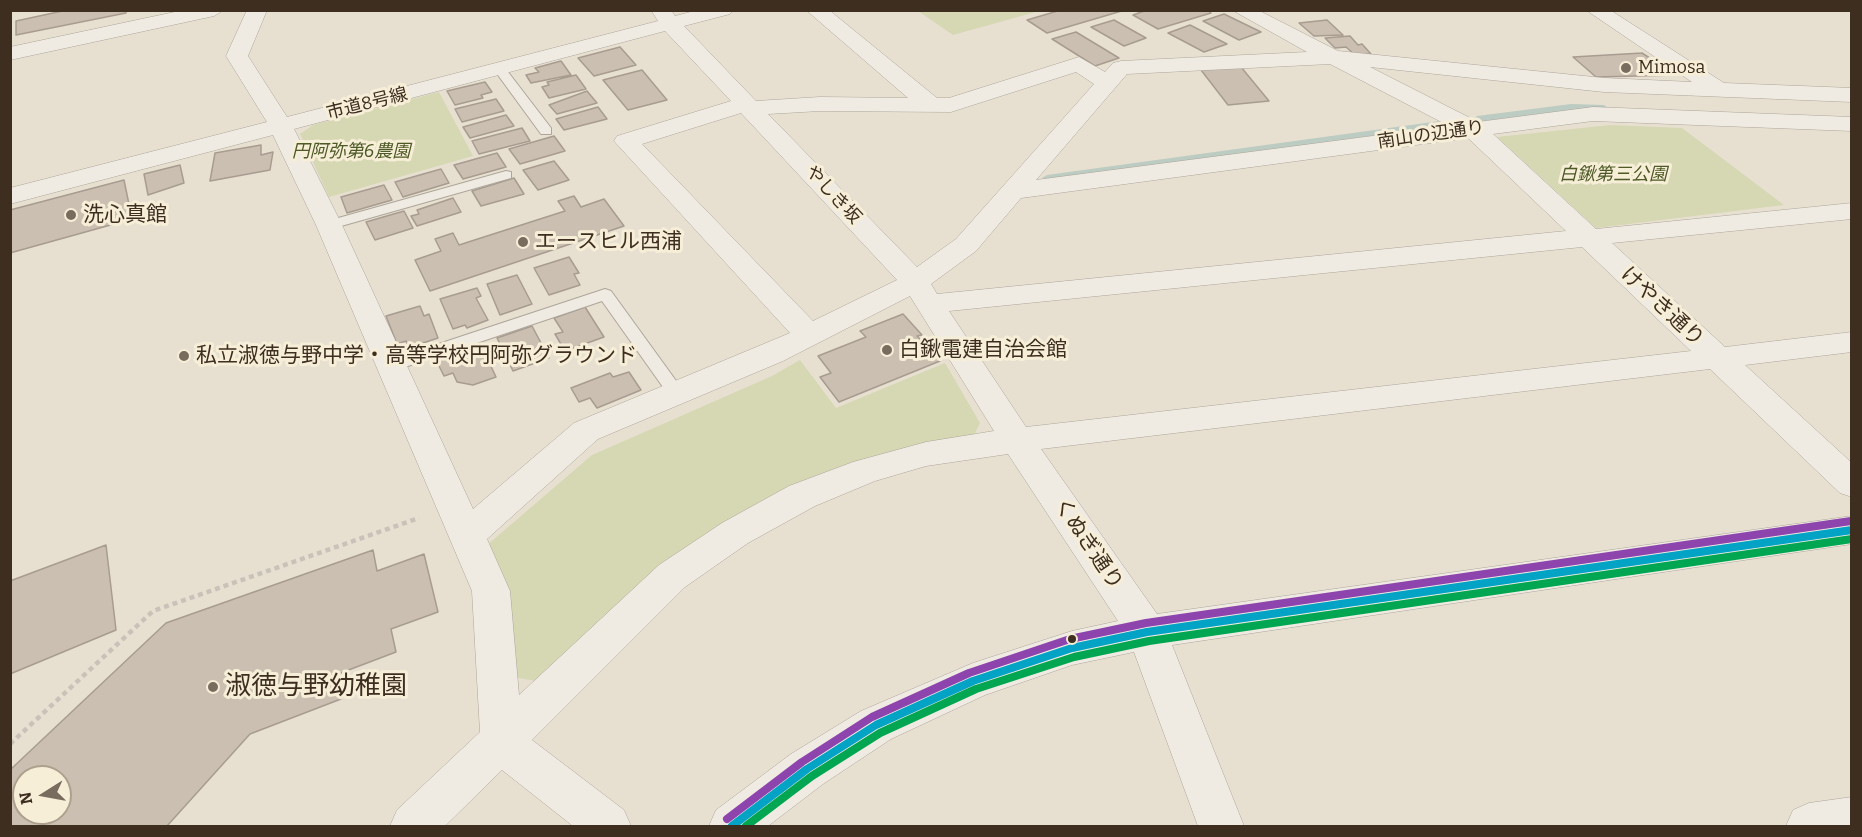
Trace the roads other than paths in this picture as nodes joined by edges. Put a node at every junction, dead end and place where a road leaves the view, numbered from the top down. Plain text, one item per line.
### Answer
1 (214, 10) edge
2 (257, 10) edge
3 (723, 10) edge
4 (816, 10) edge
5 (1242, 10) edge
6 (1596, 10) edge
7 (665, 17) edge
8 (10, 54) edge
9 (1334, 57) junction
10 (501, 70) junction
11 (1107, 83) junction
12 (1719, 90) junction
13 (1851, 94) edge
14 (931, 105) junction
15 (748, 106) junction
16 (1851, 124) edge
17 (281, 126) junction
18 (1473, 129) junction
19 (546, 131) dead end
20 (506, 175) dead end
21 (1013, 191) junction
22 (10, 196) edge
23 (1851, 211) edge
24 (329, 225) junction
25 (1589, 238) junction
26 (922, 293) junction
27 (809, 335) junction
28 (1851, 342) edge
29 (1716, 357) junction
30 (390, 366) junction
31 (675, 393) junction
32 (1017, 440) junction
33 (1851, 484) edge
34 (460, 521) junction
35 (1851, 530) edge
36 (1147, 632) junction
37 (502, 743) junction
38 (1851, 819) edge
39 (413, 826) edge
40 (608, 826) edge
41 (732, 826) edge
42 (1221, 826) edge
43 (1809, 826) edge

1 - 8 street
2 - 17 street
3 - 7 street, 市道8号線
4 - 14 street
5 - 9 street, けやき通り
6 - 12 street
7 - 10 street, 市道8号線
7 - 15 street, やしき坂
9 - 11 street
9 - 12 street
9 - 18 street, けやき通り
10 - 17 street, 市道8号線
10 - 19 lane
11 - 14 street
11 - 21 street
12 - 13 street
14 - 15 street
15 - 26 street, やしき坂
15 - 27 street
16 - 18 street, 南山の辺通り
17 - 22 street, 市道8号線
17 - 24 street
18 - 21 street, 南山の辺通り
18 - 25 street, けやき通り
20 - 24 lane
21 - 26 street
23 - 25 street
24 - 30 street
25 - 26 street
25 - 29 street, けやき通り
26 - 27 street
26 - 32 street, くぬぎ通り
27 - 31 street
28 - 29 street
29 - 32 street
29 - 33 street, けやき通り
30 - 31 lane
30 - 34 street
31 - 34 street
32 - 36 street, くぬぎ通り
32 - 37 street
34 - 37 street
35 - 36 street
36 - 41 street
36 - 42 street, くぬぎ通り
37 - 39 street
37 - 40 street
38 - 43 street

